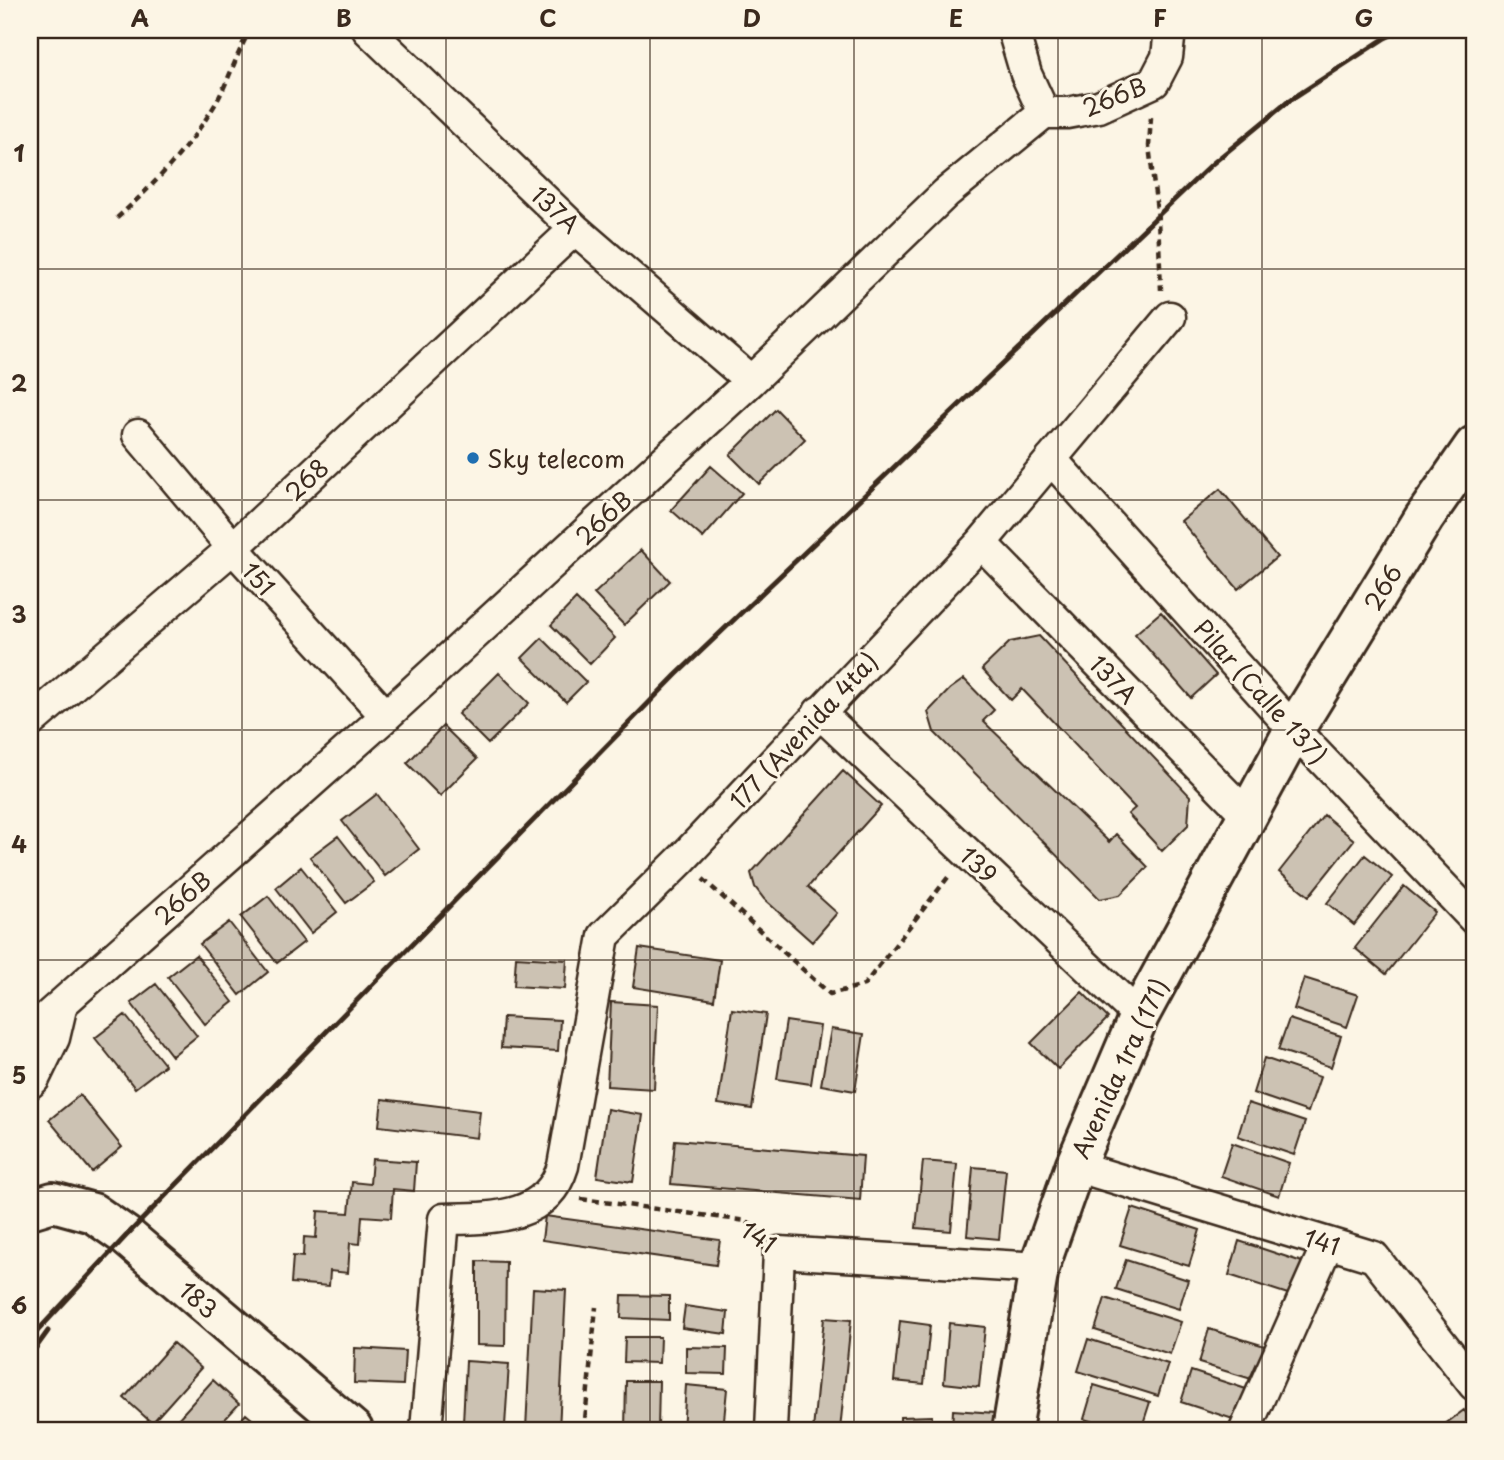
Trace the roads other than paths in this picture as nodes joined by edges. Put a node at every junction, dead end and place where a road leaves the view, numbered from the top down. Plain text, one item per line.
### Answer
1 (368, 30) edge
2 (1013, 30) edge
3 (1170, 30) edge
4 (1044, 113) junction
5 (575, 229) junction
6 (1170, 317) road end
7 (751, 381) junction
8 (138, 435) dead end
9 (1474, 446) edge
10 (1051, 459) junction
11 (981, 542) junction
12 (233, 548) junction
13 (819, 712) junction
14 (386, 716) junction
15 (30, 722) edge
16 (1294, 730) junction
17 (1248, 816) junction
18 (1473, 911) edge
19 (1139, 1016) junction
20 (41, 1025) edge
21 (30, 1083) edge
22 (1074, 1166) junction
23 (30, 1209) edge
24 (1328, 1243) junction
25 (1039, 1268) junction
26 (1474, 1385) edge
27 (353, 1430) edge
28 (426, 1430) edge
29 (771, 1430) edge
30 (1012, 1430) edge
31 (1245, 1430) edge

1 - 5 street, 137A
2 - 4 street
3 - 4 street, 266B
4 - 7 street, 266B
5 - 7 street, 137A
5 - 12 street, 268
6 - 10 street, 177 (Avenida 4ta)
7 - 14 street, 266B
8 - 12 street, 151
9 - 16 street, 266
10 - 11 street, 177 (Avenida 4ta)
10 - 16 street, Pilar (Calle 137)
11 - 13 street, 177 (Avenida 4ta)
11 - 17 street, 137A
12 - 14 street, 151
12 - 15 street, 268
13 - 19 street, 139
13 - 28 street, 177 (Avenida 4ta)
14 - 20 street, 266B
16 - 17 street, Avenida 1ra (171)
16 - 18 street, Pilar (Calle 137)
17 - 19 street, Avenida 1ra (171)
19 - 22 street, Avenida 1ra (171)
20 - 21 street, 266B
22 - 24 street, 141
22 - 25 street, Avenida 1ra (171)
23 - 27 street, 183
24 - 26 street, 141
24 - 31 street
25 - 29 street, 141
25 - 30 street, Avenida 1ra (171)

